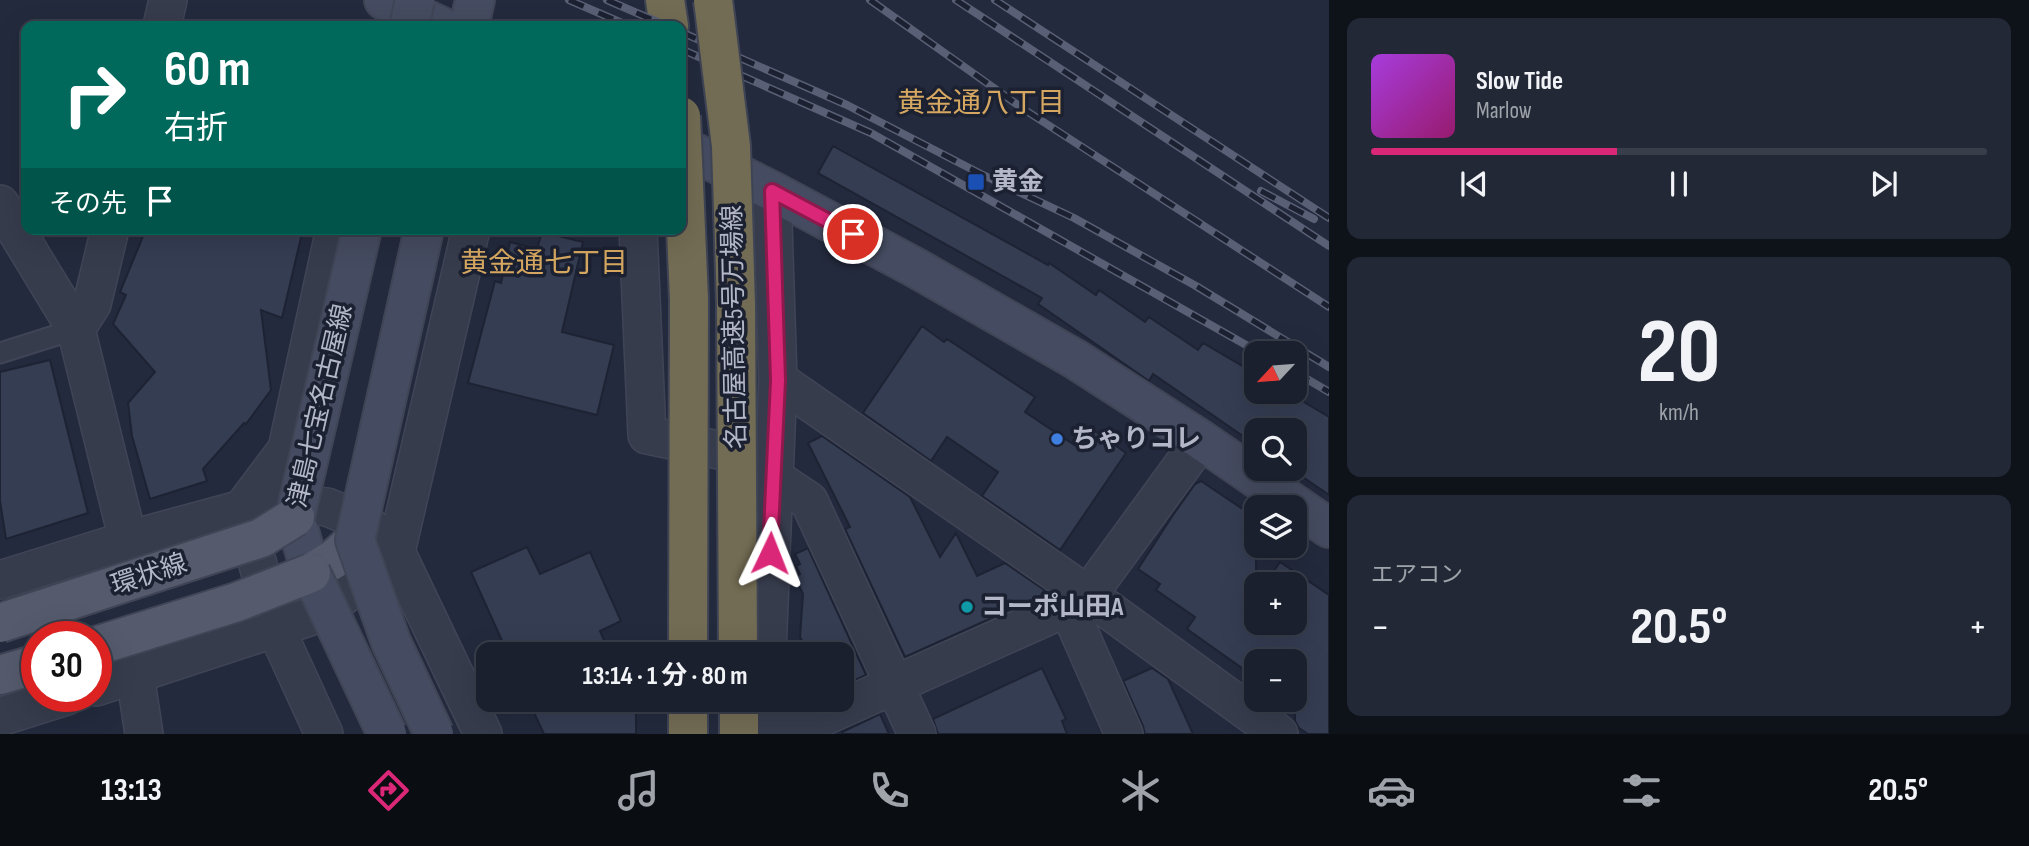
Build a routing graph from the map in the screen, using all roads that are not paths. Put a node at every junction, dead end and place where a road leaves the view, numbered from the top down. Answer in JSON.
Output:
{"nodes":[{"id":1,"x":168,"y":0,"type":"edge"},
{"id":2,"x":475,"y":0,"type":"edge"},
{"id":3,"x":665,"y":0,"type":"edge"},
{"id":4,"x":713,"y":0,"type":"edge"},
{"id":5,"x":395,"y":11,"type":"edge"},
{"id":6,"x":163,"y":21,"type":"edge"},
{"id":7,"x":425,"y":21,"type":"edge"},
{"id":8,"x":470,"y":21,"type":"edge"},
{"id":9,"x":668,"y":21,"type":"edge"},
{"id":10,"x":686,"y":148,"type":"edge"},
{"id":11,"x":772,"y":191,"type":"junction"},
{"id":12,"x":0,"y":204,"type":"edge"},
{"id":13,"x":686,"y":230,"type":"edge"},
{"id":14,"x":109,"y":235,"type":"edge"},
{"id":15,"x":334,"y":235,"type":"edge"},
{"id":16,"x":361,"y":235,"type":"edge"},
{"id":17,"x":423,"y":235,"type":"edge"},
{"id":18,"x":470,"y":235,"type":"edge"},
{"id":19,"x":638,"y":235,"type":"edge"},
{"id":20,"x":76,"y":329,"type":"junction"},
{"id":21,"x":0,"y":354,"type":"edge"},
{"id":22,"x":778,"y":380,"type":"junction"},
{"id":23,"x":1201,"y":440,"type":"junction"},
{"id":24,"x":773,"y":469,"type":"junction"},
{"id":25,"x":243,"y":509,"type":"junction"},
{"id":26,"x":295,"y":517,"type":"junction"},
{"id":27,"x":1329,"y":528,"type":"edge"},
{"id":28,"x":128,"y":540,"type":"junction"},
{"id":29,"x":355,"y":540,"type":"junction"},
{"id":30,"x":396,"y":552,"type":"junction"},
{"id":31,"x":311,"y":573,"type":"junction"},
{"id":32,"x":0,"y":580,"type":"edge"},
{"id":33,"x":1078,"y":601,"type":"junction"},
{"id":34,"x":0,"y":623,"type":"edge"},
{"id":35,"x":275,"y":627,"type":"junction"},
{"id":36,"x":112,"y":641,"type":"edge"},
{"id":37,"x":688,"y":642,"type":"edge"},
{"id":38,"x":738,"y":642,"type":"edge"},
{"id":39,"x":767,"y":642,"type":"edge"},
{"id":40,"x":21,"y":669,"type":"edge"},
{"id":41,"x":0,"y":676,"type":"edge"},
{"id":42,"x":135,"y":676,"type":"junction"},
{"id":43,"x":112,"y":682,"type":"edge"},
{"id":44,"x":894,"y":684,"type":"junction"},
{"id":45,"x":21,"y":710,"type":"edge"},
{"id":46,"x":688,"y":712,"type":"edge"},
{"id":47,"x":739,"y":712,"type":"edge"},
{"id":48,"x":765,"y":712,"type":"edge"},
{"id":49,"x":0,"y":717,"type":"edge"},
{"id":50,"x":144,"y":734,"type":"edge"},
{"id":51,"x":324,"y":734,"type":"edge"},
{"id":52,"x":387,"y":734,"type":"edge"},
{"id":53,"x":433,"y":734,"type":"edge"},
{"id":54,"x":483,"y":734,"type":"edge"},
{"id":55,"x":688,"y":734,"type":"edge"},
{"id":56,"x":739,"y":734,"type":"edge"},
{"id":57,"x":764,"y":734,"type":"edge"},
{"id":58,"x":785,"y":734,"type":"edge"},
{"id":59,"x":917,"y":734,"type":"edge"},
{"id":60,"x":1124,"y":734,"type":"edge"},
{"id":61,"x":1279,"y":734,"type":"edge"}],
"edges":[{"from":1,"to":6,"type":"street"},
{"from":2,"to":8,"type":"main road"},
{"from":3,"to":9,"type":"highway"},
{"from":4,"to":38,"type":"highway","name":"名古屋高速5号万場線","bridge":true},
{"from":5,"to":7,"type":"main road"},
{"from":10,"to":11,"type":"main road"},
{"from":11,"to":22,"type":"street"},
{"from":11,"to":23,"type":"main road"},
{"from":12,"to":20,"type":"street"},
{"from":13,"to":37,"type":"highway","name":"名古屋高速5号万場線","bridge":true},
{"from":14,"to":20,"type":"street"},
{"from":15,"to":25,"type":"street"},
{"from":16,"to":26,"type":"main road","name":"津島七宝名古屋線","bridge":true},
{"from":17,"to":29,"type":"main road","bridge":true},
{"from":18,"to":30,"type":"street"},
{"from":19,"to":24,"type":"street"},
{"from":20,"to":21,"type":"lane"},
{"from":20,"to":28,"type":"street"},
{"from":22,"to":24,"type":"street"},
{"from":22,"to":33,"type":"street"},
{"from":23,"to":27,"type":"main road"},
{"from":23,"to":33,"type":"street"},
{"from":24,"to":39,"type":"street"},
{"from":24,"to":44,"type":"street"},
{"from":25,"to":28,"type":"street"},
{"from":25,"to":30,"type":"street"},
{"from":25,"to":35,"type":"street"},
{"from":26,"to":31,"type":"main road","name":"津島七宝名古屋線"},
{"from":26,"to":34,"type":"main road","name":"環状線","bridge":true},
{"from":28,"to":32,"type":"street"},
{"from":29,"to":31,"type":"main road","name":"環状線"},
{"from":29,"to":53,"type":"main road","bridge":true},
{"from":30,"to":35,"type":"street"},
{"from":30,"to":54,"type":"street"},
{"from":31,"to":36,"type":"main road","name":"環状線","bridge":true},
{"from":31,"to":52,"type":"main road","name":"津島七宝名古屋線","bridge":true},
{"from":33,"to":44,"type":"street"},
{"from":33,"to":60,"type":"street"},
{"from":33,"to":61,"type":"street"},
{"from":35,"to":42,"type":"street"},
{"from":35,"to":51,"type":"street"},
{"from":40,"to":41,"type":"main road"},
{"from":42,"to":43,"type":"street"},
{"from":42,"to":50,"type":"street"},
{"from":44,"to":58,"type":"street"},
{"from":44,"to":59,"type":"street"},
{"from":45,"to":49,"type":"street"},
{"from":46,"to":55,"type":"highway"},
{"from":47,"to":56,"type":"highway"},
{"from":48,"to":57,"type":"street"}]}
